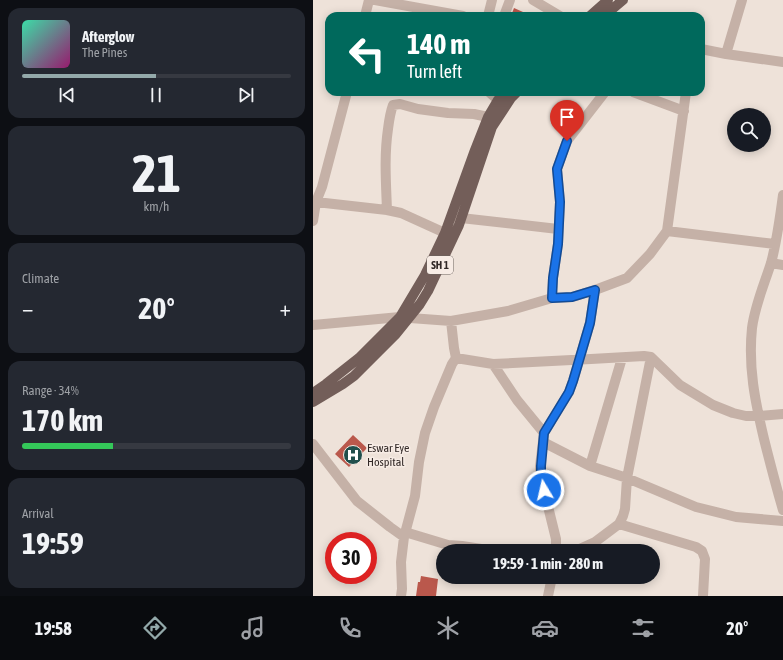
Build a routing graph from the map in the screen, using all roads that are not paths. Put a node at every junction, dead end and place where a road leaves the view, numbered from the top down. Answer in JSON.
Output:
{"nodes":[{"id":1,"x":369,"y":0,"type":"edge"},
{"id":2,"x":375,"y":0,"type":"edge"},
{"id":3,"x":492,"y":0,"type":"edge"},
{"id":4,"x":510,"y":0,"type":"edge"},
{"id":5,"x":533,"y":0,"type":"edge"},
{"id":6,"x":608,"y":0,"type":"edge"},
{"id":7,"x":623,"y":0,"type":"edge"},
{"id":8,"x":743,"y":0,"type":"edge"},
{"id":9,"x":366,"y":12,"type":"edge"},
{"id":10,"x":441,"y":12,"type":"edge"},
{"id":11,"x":489,"y":12,"type":"edge"},
{"id":12,"x":506,"y":12,"type":"edge"},
{"id":13,"x":553,"y":12,"type":"edge"},
{"id":14,"x":594,"y":12,"type":"edge"},
{"id":15,"x":609,"y":12,"type":"edge"},
{"id":16,"x":705,"y":50,"type":"edge"},
{"id":17,"x":726,"y":54,"type":"junction"},
{"id":18,"x":783,"y":62,"type":"edge"},
{"id":19,"x":346,"y":96,"type":"edge"},
{"id":20,"x":494,"y":96,"type":"edge"},
{"id":21,"x":502,"y":96,"type":"edge"},
{"id":22,"x":513,"y":96,"type":"edge"},
{"id":23,"x":602,"y":96,"type":"edge"},
{"id":24,"x":644,"y":96,"type":"edge"},
{"id":25,"x":686,"y":96,"type":"edge"},
{"id":26,"x":498,"y":100,"type":"junction"},
{"id":27,"x":684,"y":111,"type":"junction"},
{"id":28,"x":488,"y":117,"type":"junction"},
{"id":29,"x":783,"y":194,"type":"edge"},
{"id":30,"x":316,"y":202,"type":"junction"},
{"id":31,"x":387,"y":210,"type":"junction"},
{"id":32,"x":456,"y":217,"type":"junction"},
{"id":33,"x":313,"y":221,"type":"edge"},
{"id":34,"x":558,"y":229,"type":"junction"},
{"id":35,"x":667,"y":231,"type":"junction"},
{"id":36,"x":445,"y":233,"type":"junction"},
{"id":37,"x":775,"y":244,"type":"junction"},
{"id":38,"x":771,"y":263,"type":"junction"},
{"id":39,"x":783,"y":265,"type":"edge"},
{"id":40,"x":595,"y":290,"type":"junction"},
{"id":41,"x":552,"y":298,"type":"junction"},
{"id":42,"x":405,"y":317,"type":"junction"},
{"id":43,"x":451,"y":321,"type":"junction"},
{"id":44,"x":313,"y":325,"type":"edge"},
{"id":45,"x":651,"y":357,"type":"junction"},
{"id":46,"x":456,"y":358,"type":"junction"},
{"id":47,"x":621,"y":358,"type":"junction"},
{"id":48,"x":579,"y":360,"type":"junction"},
{"id":49,"x":493,"y":364,"type":"junction"},
{"id":50,"x":313,"y":393,"type":"edge"},
{"id":51,"x":313,"y":402,"type":"edge"},
{"id":52,"x":783,"y":414,"type":"edge"},
{"id":53,"x":758,"y":416,"type":"junction"},
{"id":54,"x":543,"y":437,"type":"junction"},
{"id":55,"x":313,"y":444,"type":"edge"},
{"id":56,"x":590,"y":466,"type":"junction"},
{"id":57,"x":772,"y":472,"type":"junction"},
{"id":58,"x":783,"y":472,"type":"edge"},
{"id":59,"x":627,"y":478,"type":"junction"},
{"id":60,"x":783,"y":510,"type":"edge"},
{"id":61,"x":783,"y":521,"type":"edge"},
{"id":62,"x":619,"y":524,"type":"junction"},
{"id":63,"x":404,"y":534,"type":"junction"},
{"id":64,"x":441,"y":544,"type":"edge"},
{"id":65,"x":556,"y":544,"type":"edge"},
{"id":66,"x":591,"y":544,"type":"edge"},
{"id":67,"x":551,"y":584,"type":"edge"},
{"id":68,"x":401,"y":596,"type":"edge"},
{"id":69,"x":548,"y":596,"type":"edge"},
{"id":70,"x":703,"y":596,"type":"edge"}],
"edges":[{"from":1,"to":9,"type":"street"},
{"from":2,"to":10,"type":"street"},
{"from":3,"to":11,"type":"street"},
{"from":4,"to":12,"type":"street"},
{"from":5,"to":13,"type":"street"},
{"from":6,"to":14,"type":"main road"},
{"from":7,"to":15,"type":"main road"},
{"from":8,"to":17,"type":"street"},
{"from":16,"to":17,"type":"street"},
{"from":17,"to":18,"type":"street"},
{"from":19,"to":30,"type":"street"},
{"from":20,"to":26,"type":"street"},
{"from":21,"to":26,"type":"main road","number":"SH 1"},
{"from":22,"to":32,"type":"main road","number":"SH 1"},
{"from":23,"to":34,"type":"street"},
{"from":24,"to":27,"type":"street"},
{"from":25,"to":27,"type":"street"},
{"from":26,"to":28,"type":"main road","number":"SH 1"},
{"from":27,"to":35,"type":"street"},
{"from":28,"to":31,"type":"street"},
{"from":28,"to":32,"type":"main road","number":"SH 1"},
{"from":29,"to":37,"type":"street"},
{"from":30,"to":31,"type":"street"},
{"from":30,"to":33,"type":"street"},
{"from":31,"to":36,"type":"street"},
{"from":32,"to":34,"type":"street"},
{"from":32,"to":36,"type":"main road","number":"SH 1"},
{"from":32,"to":42,"type":"main road","number":"SH 1"},
{"from":34,"to":41,"type":"street"},
{"from":35,"to":37,"type":"street"},
{"from":35,"to":40,"type":"street"},
{"from":36,"to":42,"type":"main road","number":"SH 1"},
{"from":37,"to":38,"type":"street"},
{"from":38,"to":39,"type":"street"},
{"from":38,"to":53,"type":"street"},
{"from":40,"to":41,"type":"street"},
{"from":40,"to":48,"type":"street"},
{"from":41,"to":43,"type":"street"},
{"from":42,"to":43,"type":"street"},
{"from":42,"to":44,"type":"street"},
{"from":42,"to":50,"type":"main road","number":"SH 1"},
{"from":42,"to":51,"type":"main road","number":"SH 1"},
{"from":43,"to":46,"type":"street"},
{"from":45,"to":47,"type":"street"},
{"from":45,"to":53,"type":"street"},
{"from":45,"to":59,"type":"street"},
{"from":46,"to":49,"type":"street"},
{"from":46,"to":63,"type":"street"},
{"from":47,"to":48,"type":"street"},
{"from":47,"to":56,"type":"street"},
{"from":48,"to":49,"type":"street"},
{"from":48,"to":54,"type":"street"},
{"from":49,"to":54,"type":"street"},
{"from":52,"to":53,"type":"street"},
{"from":53,"to":57,"type":"street"},
{"from":54,"to":56,"type":"street"},
{"from":54,"to":65,"type":"street"},
{"from":55,"to":63,"type":"street"},
{"from":56,"to":59,"type":"street"},
{"from":57,"to":58,"type":"street"},
{"from":57,"to":60,"type":"street"},
{"from":59,"to":61,"type":"street"},
{"from":59,"to":62,"type":"street"},
{"from":62,"to":66,"type":"street"},
{"from":62,"to":70,"type":"street"},
{"from":63,"to":64,"type":"street"},
{"from":63,"to":68,"type":"street"},
{"from":67,"to":69,"type":"street"}]}
